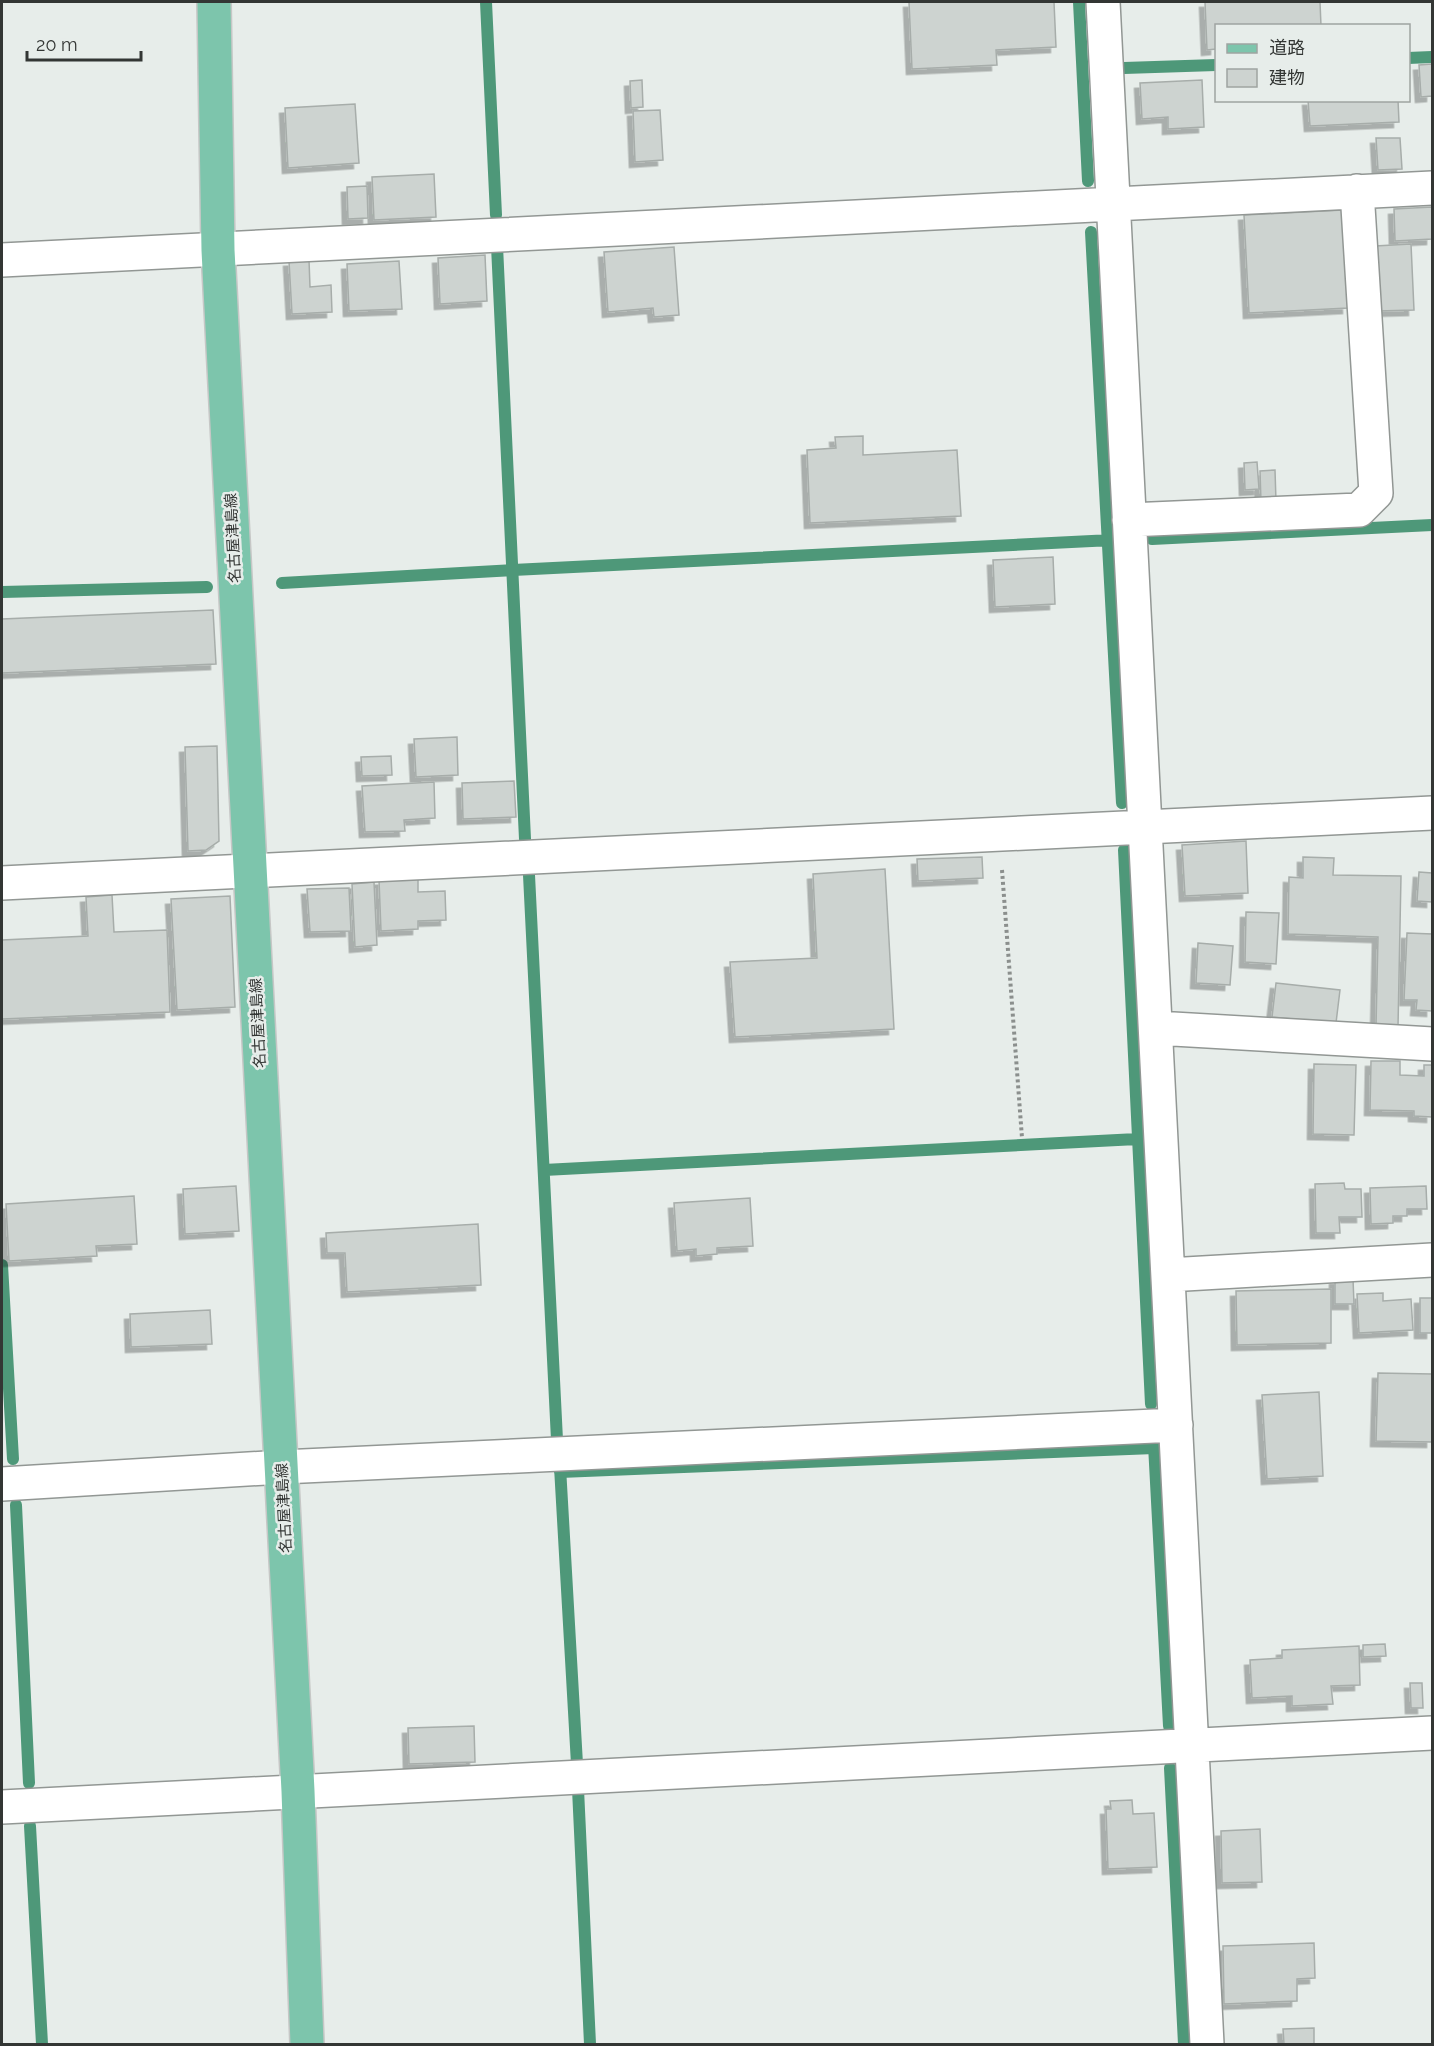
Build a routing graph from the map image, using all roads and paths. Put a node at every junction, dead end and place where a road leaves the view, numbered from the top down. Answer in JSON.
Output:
{"nodes":[{"id":1,"x":214,"y":2,"type":"edge"},
{"id":2,"x":1103,"y":2,"type":"edge"},
{"id":3,"x":1432,"y":188,"type":"edge"},
{"id":4,"x":1357,"y":191,"type":"junction"},
{"id":5,"x":1112,"y":204,"type":"junction"},
{"id":6,"x":218,"y":249,"type":"junction"},
{"id":7,"x":2,"y":260,"type":"edge"},
{"id":8,"x":1129,"y":520,"type":"junction"},
{"id":9,"x":1432,"y":813,"type":"edge"},
{"id":10,"x":1146,"y":826,"type":"junction"},
{"id":11,"x":1000,"y":833,"type":"junction"},
{"id":12,"x":250,"y":870,"type":"junction"},
{"id":13,"x":2,"y":883,"type":"edge"},
{"id":14,"x":1156,"y":1028,"type":"junction"},
{"id":15,"x":1432,"y":1044,"type":"edge"},
{"id":16,"x":1022,"y":1138,"type":"dead end"},
{"id":17,"x":1432,"y":1260,"type":"edge"},
{"id":18,"x":1168,"y":1275,"type":"junction"},
{"id":19,"x":1176,"y":1425,"type":"junction"},
{"id":20,"x":282,"y":1467,"type":"junction"},
{"id":21,"x":2,"y":1484,"type":"edge"},
{"id":22,"x":1432,"y":1733,"type":"edge"},
{"id":23,"x":1192,"y":1745,"type":"junction"},
{"id":24,"x":298,"y":1791,"type":"junction"},
{"id":25,"x":2,"y":1807,"type":"edge"},
{"id":26,"x":308,"y":2044,"type":"edge"},
{"id":27,"x":1207,"y":2044,"type":"edge"}],
"edges":[{"from":1,"to":6,"type":"main road","name":"名古屋津島線"},
{"from":2,"to":5,"type":"street"},
{"from":3,"to":4,"type":"street"},
{"from":4,"to":5,"type":"street"},
{"from":4,"to":8,"type":"street"},
{"from":5,"to":6,"type":"street"},
{"from":5,"to":8,"type":"street"},
{"from":6,"to":7,"type":"street"},
{"from":6,"to":12,"type":"main road","name":"名古屋津島線"},
{"from":8,"to":10,"type":"street"},
{"from":9,"to":10,"type":"street"},
{"from":10,"to":11,"type":"street"},
{"from":10,"to":14,"type":"street"},
{"from":11,"to":12,"type":"street"},
{"from":11,"to":16,"type":"path"},
{"from":12,"to":13,"type":"street"},
{"from":12,"to":20,"type":"main road","name":"名古屋津島線"},
{"from":14,"to":15,"type":"street"},
{"from":14,"to":18,"type":"street"},
{"from":17,"to":18,"type":"street"},
{"from":18,"to":19,"type":"street"},
{"from":19,"to":20,"type":"street"},
{"from":19,"to":23,"type":"street"},
{"from":20,"to":21,"type":"street"},
{"from":20,"to":24,"type":"main road","name":"名古屋津島線"},
{"from":22,"to":23,"type":"street"},
{"from":23,"to":24,"type":"street"},
{"from":23,"to":27,"type":"street"},
{"from":24,"to":25,"type":"street"},
{"from":24,"to":26,"type":"main road","name":"名古屋津島線"}]}
